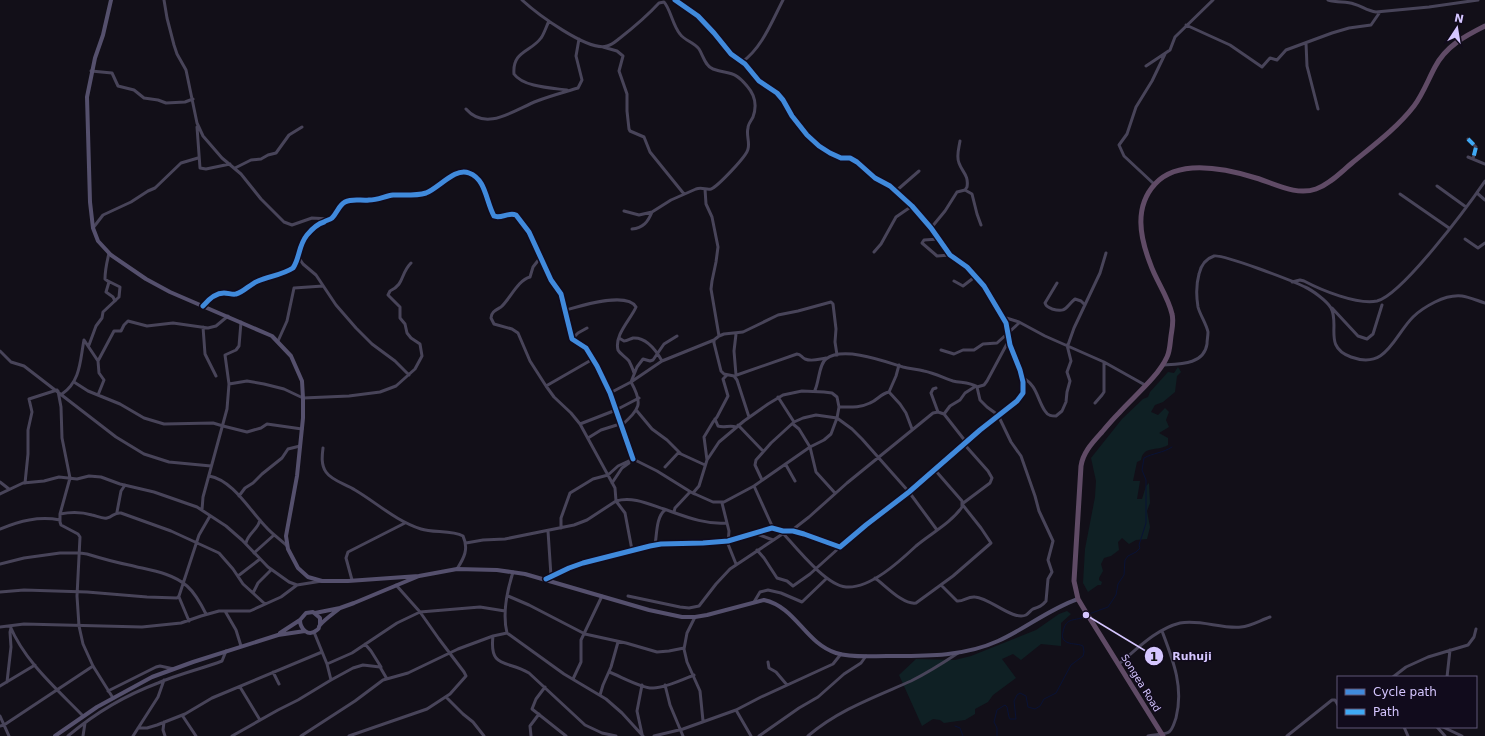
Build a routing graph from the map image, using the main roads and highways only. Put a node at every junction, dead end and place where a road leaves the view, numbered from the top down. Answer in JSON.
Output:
{"nodes":[{"id":1,"x":111,"y":0,"type":"edge"},
{"id":2,"x":1485,"y":26,"type":"edge"},
{"id":3,"x":419,"y":576,"type":"junction"},
{"id":4,"x":1078,"y":599,"type":"junction"},
{"id":5,"x":340,"y":608,"type":"junction"},
{"id":6,"x":315,"y":613,"type":"junction"},
{"id":7,"x":300,"y":620,"type":"junction"},
{"id":8,"x":320,"y":625,"type":"junction"},
{"id":9,"x":305,"y":631,"type":"junction"},
{"id":10,"x":278,"y":635,"type":"junction"},
{"id":11,"x":1163,"y":735,"type":"edge"},
{"id":12,"x":55,"y":736,"type":"edge"}],
"edges":[{"from":1,"to":3,"type":"main road"},
{"from":2,"to":4,"type":"highway","name":"Songea Road"},
{"from":3,"to":4,"type":"main road"},
{"from":3,"to":5,"type":"main road"},
{"from":4,"to":11,"type":"highway","name":"Songea Road"},
{"from":5,"to":6,"type":"main road"},
{"from":5,"to":8,"type":"main road"},
{"from":6,"to":7,"type":"main road"},
{"from":6,"to":8,"type":"main road"},
{"from":7,"to":9,"type":"main road"},
{"from":7,"to":10,"type":"main road"},
{"from":8,"to":9,"type":"main road"},
{"from":9,"to":10,"type":"main road"},
{"from":10,"to":12,"type":"main road"}]}
